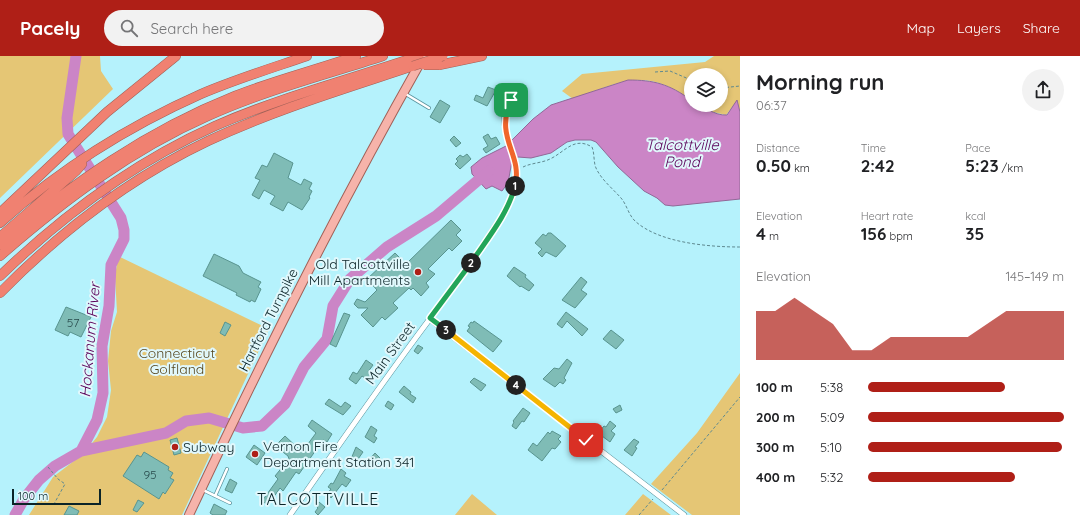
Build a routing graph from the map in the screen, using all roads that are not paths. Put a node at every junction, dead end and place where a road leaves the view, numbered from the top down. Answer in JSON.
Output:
{"nodes":[{"id":1,"x":176,"y":56,"type":"edge"},
{"id":2,"x":307,"y":56,"type":"edge"},
{"id":3,"x":356,"y":56,"type":"edge"},
{"id":4,"x":383,"y":56,"type":"edge"},
{"id":5,"x":419,"y":56,"type":"edge"},
{"id":6,"x":424,"y":56,"type":"edge"},
{"id":7,"x":482,"y":56,"type":"edge"},
{"id":8,"x":441,"y":60,"type":"edge"},
{"id":9,"x":409,"y":63,"type":"junction"},
{"id":10,"x":404,"y":92,"type":"junction"},
{"id":11,"x":521,"y":94,"type":"dead end"},
{"id":12,"x":429,"y":108,"type":"dead end"},
{"id":13,"x":108,"y":166,"type":"junction"},
{"id":14,"x":72,"y":171,"type":"junction"},
{"id":15,"x":81,"y":185,"type":"junction"},
{"id":16,"x":0,"y":213,"type":"edge"},
{"id":17,"x":0,"y":223,"type":"edge"},
{"id":18,"x":0,"y":237,"type":"edge"},
{"id":19,"x":0,"y":245,"type":"edge"},
{"id":20,"x":0,"y":256,"type":"edge"},
{"id":21,"x":0,"y":276,"type":"edge"},
{"id":22,"x":0,"y":293,"type":"edge"},
{"id":23,"x":430,"y":318,"type":"junction"},
{"id":24,"x":227,"y":469,"type":"dead end"},
{"id":25,"x":201,"y":489,"type":"junction"},
{"id":26,"x":215,"y":496,"type":"junction"},
{"id":27,"x":230,"y":503,"type":"dead end"},
{"id":28,"x":189,"y":515,"type":"edge"},
{"id":29,"x":290,"y":515,"type":"edge"},
{"id":30,"x":684,"y":515,"type":"edge"}],
"edges":[{"from":1,"to":16,"type":"highway"},
{"from":2,"to":14,"type":"highway"},
{"from":3,"to":13,"type":"highway"},
{"from":4,"to":13,"type":"highway"},
{"from":5,"to":9,"type":"highway"},
{"from":6,"to":10,"type":"main road","name":"Hartford Turnpike"},
{"from":7,"to":8,"type":"highway"},
{"from":8,"to":9,"type":"highway","bridge":true},
{"from":9,"to":21,"type":"highway"},
{"from":9,"to":22,"type":"highway"},
{"from":10,"to":12,"type":"lane"},
{"from":10,"to":25,"type":"main road","name":"Hartford Turnpike"},
{"from":11,"to":23,"type":"street","name":"Main Street"},
{"from":13,"to":15,"type":"highway"},
{"from":14,"to":17,"type":"highway"},
{"from":14,"to":18,"type":"highway"},
{"from":15,"to":19,"type":"highway"},
{"from":15,"to":20,"type":"highway"},
{"from":23,"to":29,"type":"street","name":"Main Street"},
{"from":23,"to":30,"type":"street"},
{"from":24,"to":26,"type":"lane"},
{"from":25,"to":26,"type":"lane"},
{"from":25,"to":28,"type":"main road","name":"Hartford Turnpike"},
{"from":26,"to":27,"type":"lane"}]}
